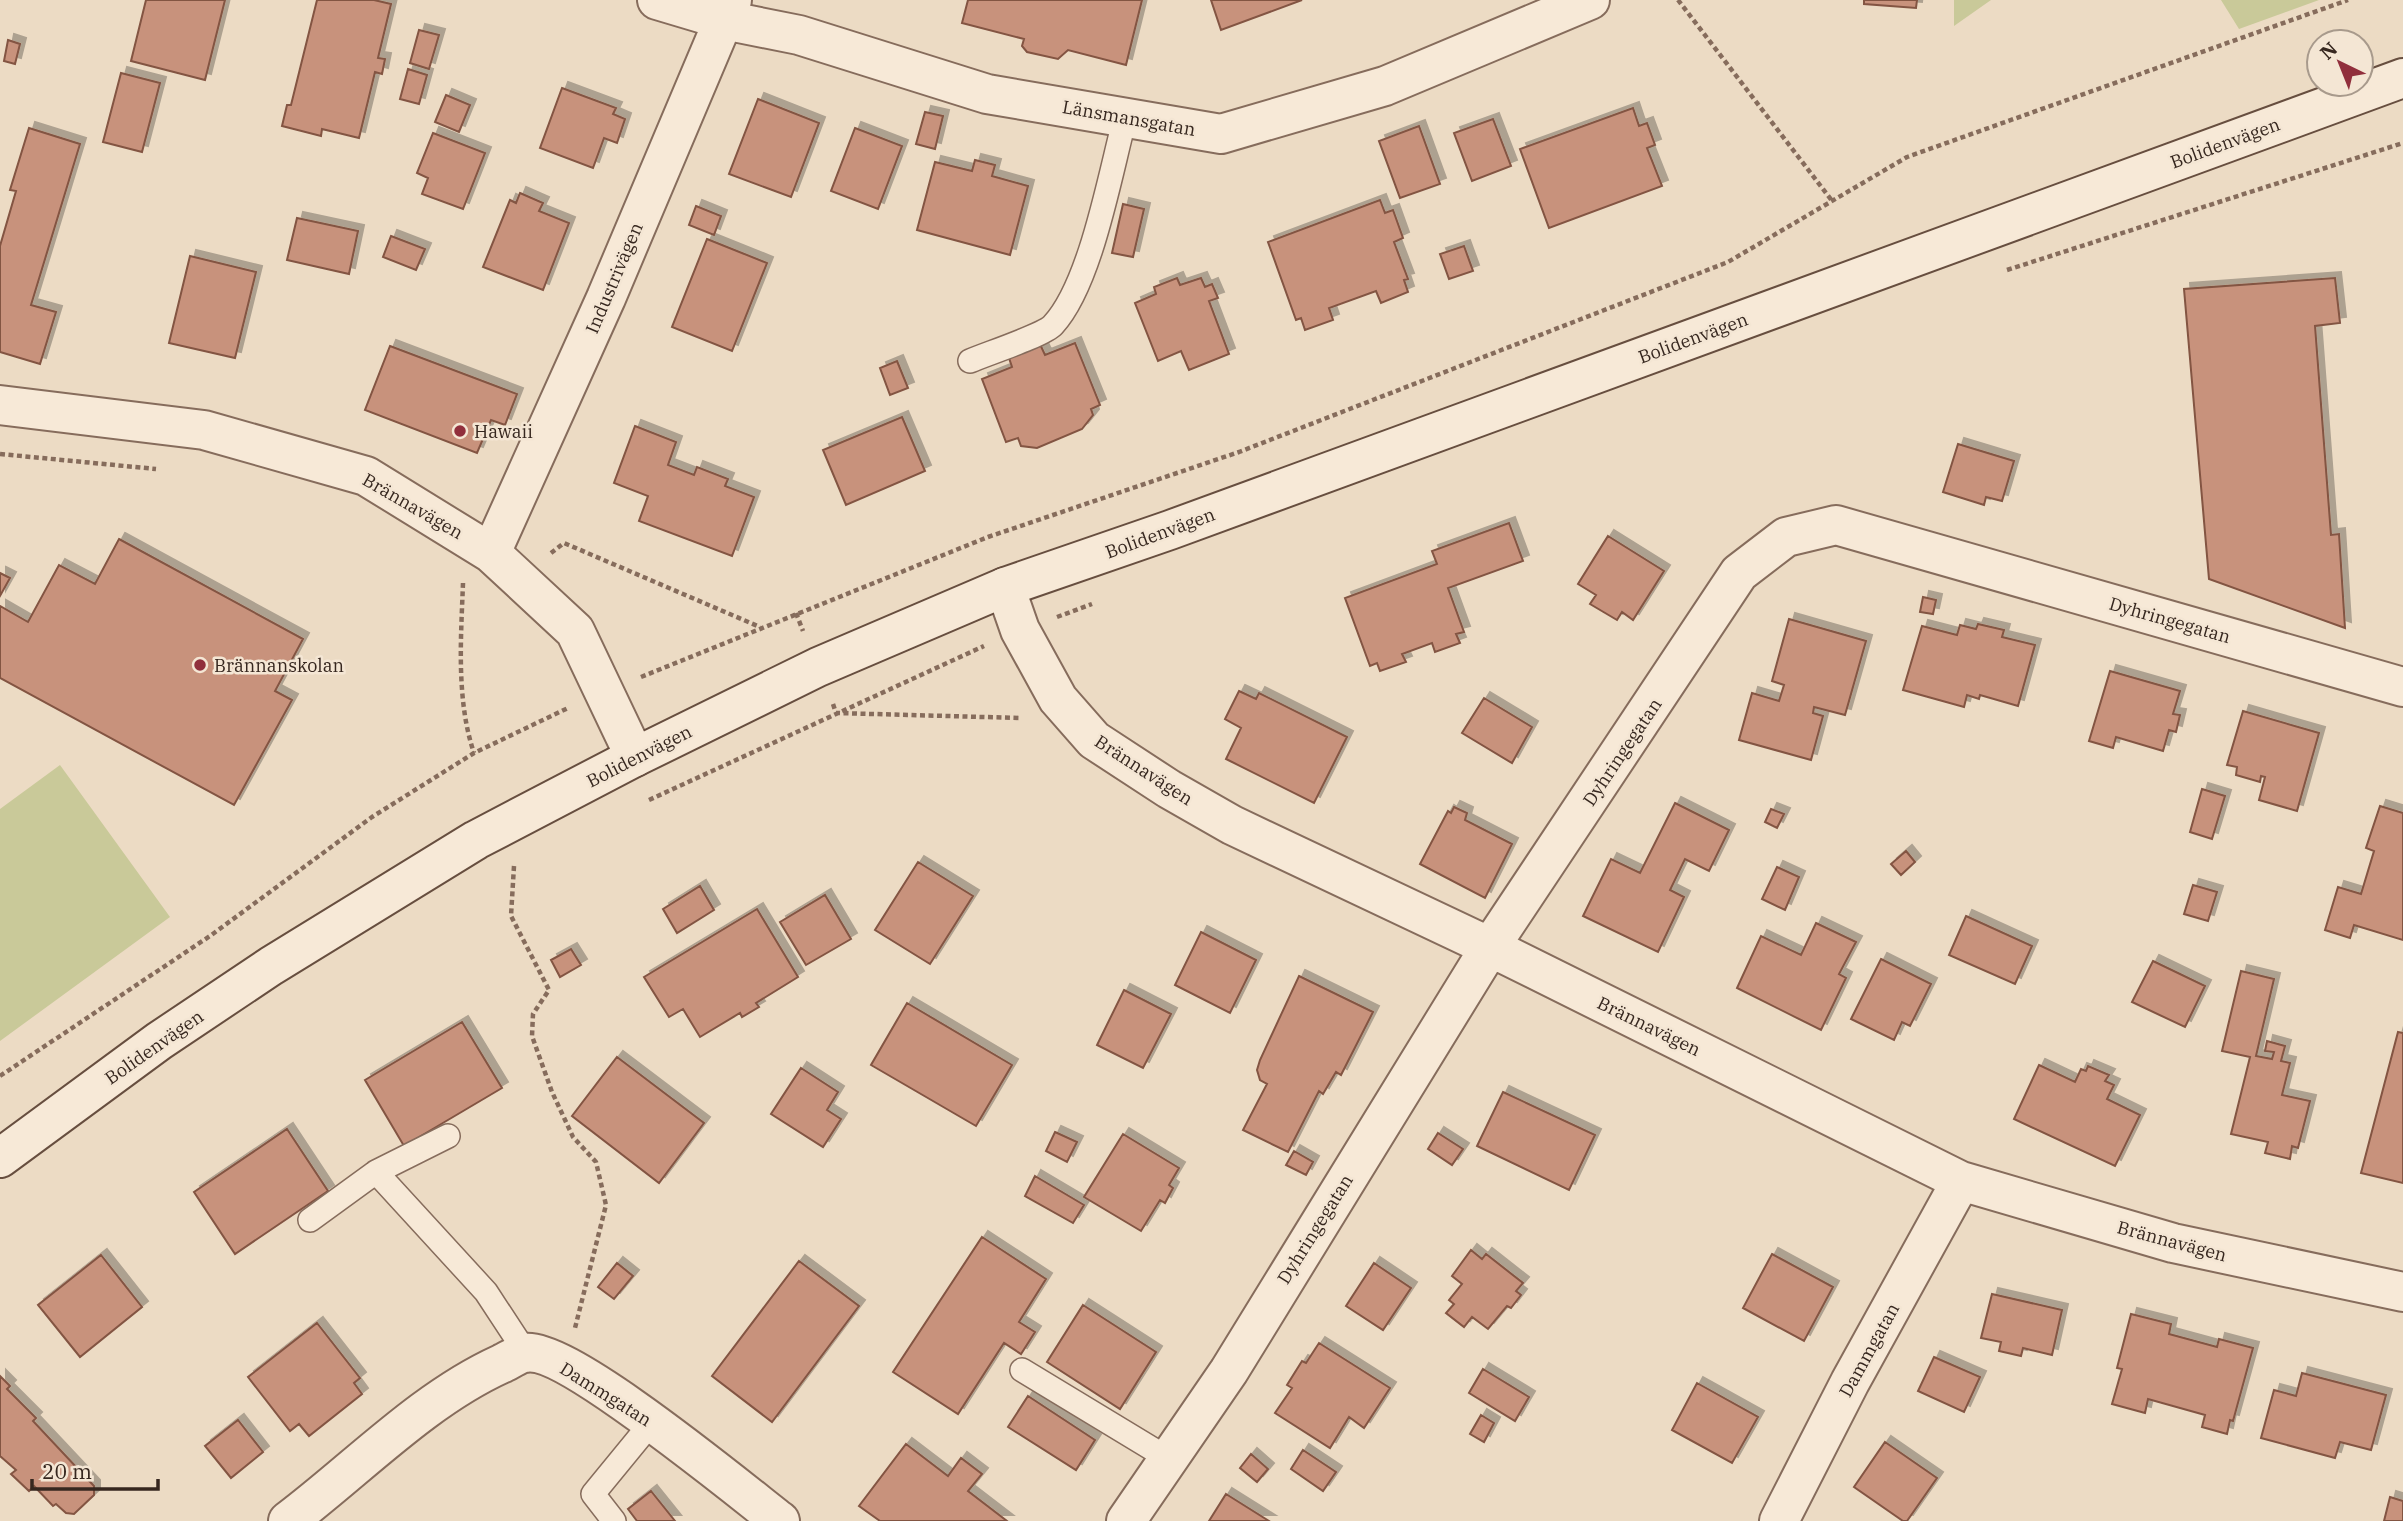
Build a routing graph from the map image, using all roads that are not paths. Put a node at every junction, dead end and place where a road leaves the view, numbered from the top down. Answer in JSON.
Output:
{"nodes":[{"id":1,"x":657,"y":0,"type":"edge"},
{"id":2,"x":1590,"y":0,"type":"edge"},
{"id":3,"x":728,"y":10,"type":"edge"},
{"id":4,"x":2403,"y":78,"type":"edge"},
{"id":5,"x":1125,"y":118,"type":"junction"},
{"id":6,"x":970,"y":361,"type":"dead end"},
{"id":7,"x":0,"y":405,"type":"edge"},
{"id":8,"x":477,"y":563,"type":"junction"},
{"id":9,"x":1005,"y":587,"type":"junction"},
{"id":10,"x":2403,"y":687,"type":"edge"},
{"id":11,"x":635,"y":757,"type":"junction"},
{"id":12,"x":1490,"y":947,"type":"junction"},
{"id":13,"x":448,"y":1136,"type":"dead end"},
{"id":14,"x":0,"y":1158,"type":"edge"},
{"id":15,"x":376,"y":1172,"type":"junction"},
{"id":16,"x":1961,"y":1181,"type":"junction"},
{"id":17,"x":310,"y":1220,"type":"dead end"},
{"id":18,"x":2403,"y":1292,"type":"edge"},
{"id":19,"x":526,"y":1353,"type":"junction"},
{"id":20,"x":1022,"y":1370,"type":"dead end"},
{"id":21,"x":652,"y":1422,"type":"junction"},
{"id":22,"x":1169,"y":1460,"type":"junction"},
{"id":23,"x":288,"y":1521,"type":"edge"},
{"id":24,"x":614,"y":1521,"type":"edge"},
{"id":25,"x":780,"y":1521,"type":"edge"},
{"id":26,"x":1126,"y":1521,"type":"edge"},
{"id":27,"x":1779,"y":1521,"type":"edge"}],
"edges":[{"from":1,"to":3,"type":"street","name":"Länsmansgatan"},
{"from":2,"to":5,"type":"street","name":"Länsmansgatan"},
{"from":3,"to":5,"type":"street","name":"Länsmansgatan"},
{"from":3,"to":8,"type":"street","name":"Industrivägen"},
{"from":4,"to":9,"type":"street","name":"Bolidenvägen"},
{"from":5,"to":6,"type":"lane"},
{"from":7,"to":8,"type":"street","name":"Brännavägen"},
{"from":8,"to":11,"type":"street","name":"Brännavägen"},
{"from":9,"to":11,"type":"street","name":"Bolidenvägen"},
{"from":9,"to":12,"type":"street","name":"Brännavägen"},
{"from":10,"to":12,"type":"street","name":"Dyhringegatan"},
{"from":11,"to":14,"type":"street","name":"Bolidenvägen"},
{"from":12,"to":16,"type":"street","name":"Brännavägen"},
{"from":12,"to":22,"type":"street","name":"Dyhringegatan"},
{"from":13,"to":15,"type":"lane"},
{"from":15,"to":17,"type":"lane"},
{"from":15,"to":19,"type":"lane"},
{"from":16,"to":18,"type":"street","name":"Brännavägen"},
{"from":16,"to":27,"type":"street","name":"Dammgatan"},
{"from":19,"to":21,"type":"street","name":"Dammgatan"},
{"from":19,"to":23,"type":"street"},
{"from":20,"to":22,"type":"lane"},
{"from":21,"to":24,"type":"lane"},
{"from":21,"to":25,"type":"street","name":"Dammgatan"},
{"from":22,"to":26,"type":"street","name":"Dyhringegatan"}]}
